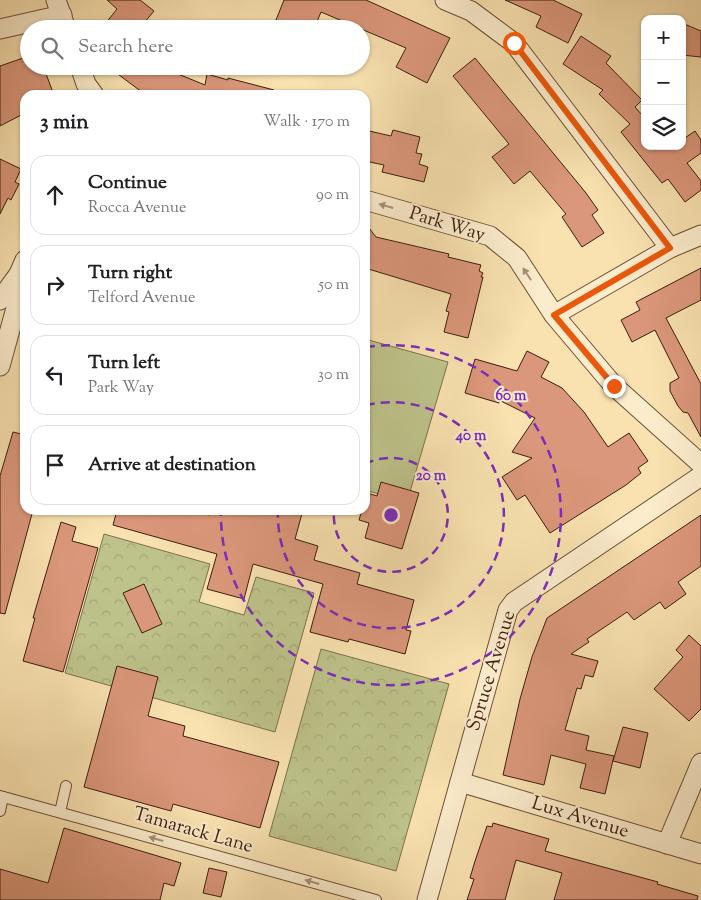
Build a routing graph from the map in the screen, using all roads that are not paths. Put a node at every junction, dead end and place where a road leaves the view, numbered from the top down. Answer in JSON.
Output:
{"nodes":[{"id":1,"x":445,"y":0,"type":"edge"},
{"id":2,"x":62,"y":15,"type":"edge"},
{"id":3,"x":40,"y":20,"type":"edge"},
{"id":4,"x":20,"y":24,"type":"edge"},
{"id":5,"x":0,"y":29,"type":"edge"},
{"id":6,"x":83,"y":75,"type":"edge"},
{"id":7,"x":90,"y":90,"type":"edge"},
{"id":8,"x":370,"y":201,"type":"edge"},
{"id":9,"x":701,"y":235,"type":"edge"},
{"id":10,"x":670,"y":248,"type":"junction"},
{"id":11,"x":20,"y":270,"type":"edge"},
{"id":12,"x":20,"y":281,"type":"edge"},
{"id":13,"x":0,"y":300,"type":"edge"},
{"id":14,"x":554,"y":315,"type":"junction"},
{"id":15,"x":0,"y":366,"type":"edge"},
{"id":16,"x":701,"y":464,"type":"edge"},
{"id":17,"x":701,"y":476,"type":"edge"},
{"id":18,"x":701,"y":763,"type":"edge"},
{"id":19,"x":460,"y":782,"type":"junction"},
{"id":20,"x":66,"y":786,"type":"dead end"},
{"id":21,"x":2,"y":796,"type":"edge"},
{"id":22,"x":0,"y":811,"type":"edge"},
{"id":23,"x":60,"y":812,"type":"junction"},
{"id":24,"x":667,"y":844,"type":"junction"},
{"id":25,"x":701,"y":854,"type":"edge"},
{"id":26,"x":376,"y":900,"type":"edge"},
{"id":27,"x":427,"y":900,"type":"edge"}],
"edges":[{"from":1,"to":10,"type":"street"},
{"from":2,"to":3,"type":"street"},
{"from":4,"to":5,"type":"street"},
{"from":6,"to":7,"type":"street"},
{"from":14,"to":8,"type":"street","name":"Park Way","one_way":true},
{"from":9,"to":10,"type":"street"},
{"from":10,"to":14,"type":"street"},
{"from":11,"to":13,"type":"street"},
{"from":12,"to":15,"type":"street"},
{"from":14,"to":16,"type":"street","name":"Park Way"},
{"from":17,"to":19,"type":"street","name":"Spruce Avenue"},
{"from":18,"to":24,"type":"street"},
{"from":19,"to":24,"type":"street","name":"Lux Avenue"},
{"from":19,"to":27,"type":"street","name":"Spruce Avenue"},
{"from":20,"to":23,"type":"lane"},
{"from":21,"to":22,"type":"lane"},
{"from":21,"to":23,"type":"lane","name":"Tamarack Lane"},
{"from":26,"to":23,"type":"lane","name":"Tamarack Lane","one_way":true},
{"from":24,"to":25,"type":"street","name":"Lux Avenue"}]}
